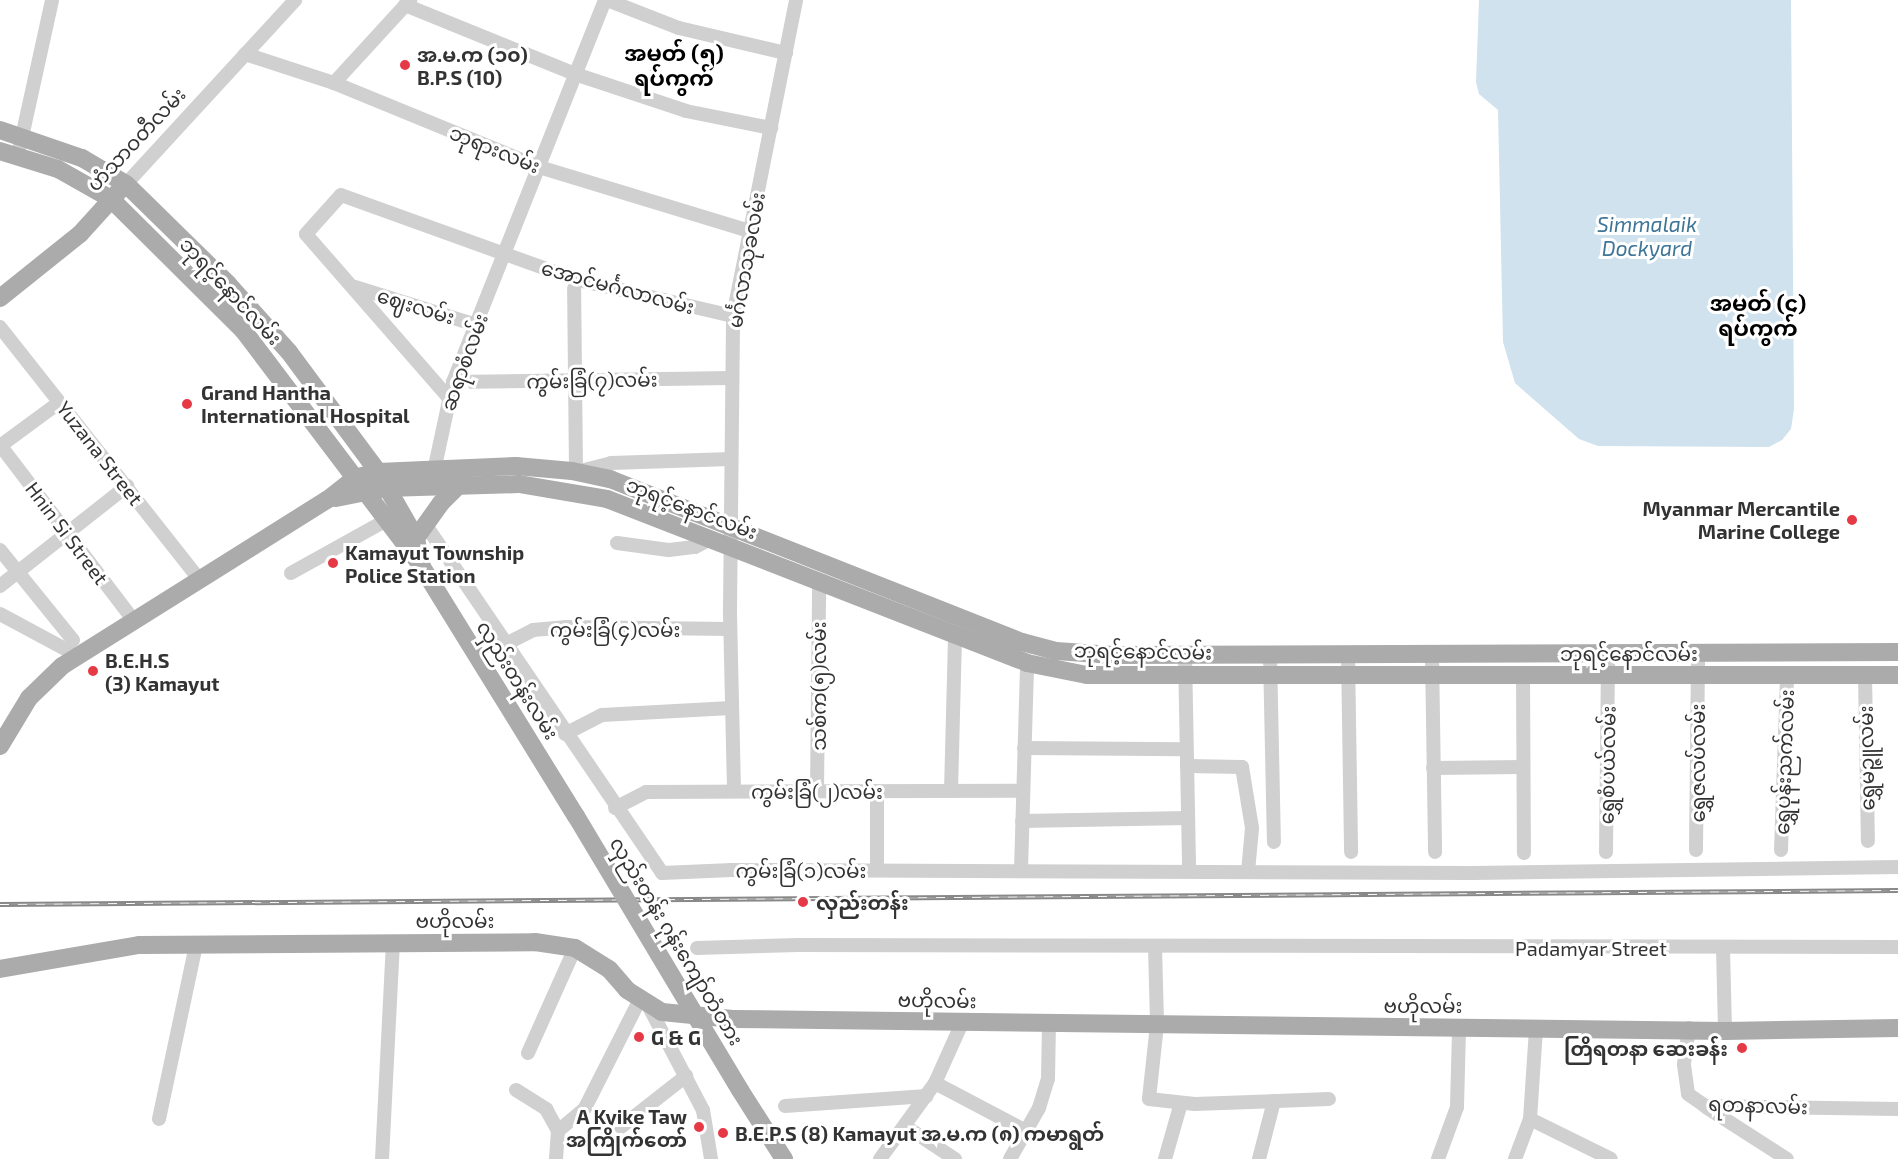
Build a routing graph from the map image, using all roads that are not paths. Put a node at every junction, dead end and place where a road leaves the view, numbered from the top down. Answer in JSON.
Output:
{"nodes":[{"id":1,"x":52,"y":0,"type":"edge"},
{"id":2,"x":296,"y":0,"type":"edge"},
{"id":3,"x":606,"y":0,"type":"edge"},
{"id":4,"x":796,"y":0,"type":"edge"},
{"id":5,"x":408,"y":2,"type":"edge"},
{"id":6,"x":786,"y":53,"type":"junction"},
{"id":7,"x":245,"y":54,"type":"junction"},
{"id":8,"x":575,"y":74,"type":"junction"},
{"id":9,"x":334,"y":83,"type":"junction"},
{"id":10,"x":771,"y":128,"type":"junction"},
{"id":11,"x":0,"y":130,"type":"edge"},
{"id":12,"x":22,"y":136,"type":"junction"},
{"id":13,"x":9,"y":154,"type":"edge"},
{"id":14,"x":539,"y":167,"type":"junction"},
{"id":15,"x":126,"y":184,"type":"junction"},
{"id":16,"x":111,"y":199,"type":"junction"},
{"id":17,"x":750,"y":231,"type":"junction"},
{"id":18,"x":504,"y":255,"type":"junction"},
{"id":19,"x":574,"y":279,"type":"junction"},
{"id":20,"x":355,"y":287,"type":"junction"},
{"id":21,"x":0,"y":298,"type":"edge"},
{"id":22,"x":733,"y":316,"type":"junction"},
{"id":23,"x":476,"y":325,"type":"junction"},
{"id":24,"x":0,"y":327,"type":"edge"},
{"id":25,"x":732,"y":378,"type":"junction"},
{"id":26,"x":574,"y":380,"type":"junction"},
{"id":27,"x":453,"y":382,"type":"junction"},
{"id":28,"x":448,"y":397,"type":"junction"},
{"id":29,"x":60,"y":402,"type":"junction"},
{"id":30,"x":0,"y":446,"type":"edge"},
{"id":31,"x":731,"y":459,"type":"junction"},
{"id":32,"x":434,"y":471,"type":"junction"},
{"id":33,"x":576,"y":471,"type":"junction"},
{"id":34,"x":382,"y":480,"type":"junction"},
{"id":35,"x":359,"y":484,"type":"junction"},
{"id":36,"x":460,"y":484,"type":"junction"},
{"id":37,"x":127,"y":486,"type":"junction"},
{"id":38,"x":384,"y":521,"type":"junction"},
{"id":39,"x":730,"y":524,"type":"junction"},
{"id":40,"x":421,"y":531,"type":"junction"},
{"id":41,"x":68,"y":532,"type":"junction"},
{"id":42,"x":710,"y":539,"type":"junction"},
{"id":43,"x":616,"y":543,"type":"dead end"},
{"id":44,"x":731,"y":547,"type":"junction"},
{"id":45,"x":0,"y":550,"type":"edge"},
{"id":46,"x":816,"y":559,"type":"junction"},
{"id":47,"x":422,"y":567,"type":"junction"},
{"id":48,"x":17,"y":572,"type":"junction"},
{"id":49,"x":291,"y":573,"type":"dead end"},
{"id":50,"x":200,"y":579,"type":"junction"},
{"id":51,"x":813,"y":580,"type":"junction"},
{"id":52,"x":0,"y":586,"type":"edge"},
{"id":53,"x":891,"y":589,"type":"junction"},
{"id":54,"x":884,"y":608,"type":"junction"},
{"id":55,"x":0,"y":614,"type":"edge"},
{"id":56,"x":134,"y":621,"type":"junction"},
{"id":57,"x":970,"y":621,"type":"junction"},
{"id":58,"x":730,"y":629,"type":"junction"},
{"id":59,"x":959,"y":638,"type":"junction"},
{"id":60,"x":504,"y":645,"type":"junction"},
{"id":61,"x":75,"y":648,"type":"junction"},
{"id":62,"x":1898,"y":652,"type":"edge"},
{"id":63,"x":1608,"y":654,"type":"junction"},
{"id":64,"x":1748,"y":654,"type":"junction"},
{"id":65,"x":1185,"y":655,"type":"junction"},
{"id":66,"x":1270,"y":655,"type":"junction"},
{"id":67,"x":1348,"y":655,"type":"junction"},
{"id":68,"x":1432,"y":655,"type":"junction"},
{"id":69,"x":1698,"y":655,"type":"junction"},
{"id":70,"x":1027,"y":663,"type":"junction"},
{"id":71,"x":1270,"y":674,"type":"junction"},
{"id":72,"x":1787,"y":674,"type":"junction"},
{"id":73,"x":1185,"y":675,"type":"junction"},
{"id":74,"x":1432,"y":675,"type":"junction"},
{"id":75,"x":1523,"y":675,"type":"junction"},
{"id":76,"x":1865,"y":675,"type":"junction"},
{"id":77,"x":1898,"y":675,"type":"edge"},
{"id":78,"x":1349,"y":676,"type":"junction"},
{"id":79,"x":1698,"y":676,"type":"junction"},
{"id":80,"x":1748,"y":676,"type":"junction"},
{"id":81,"x":1608,"y":677,"type":"junction"},
{"id":82,"x":732,"y":708,"type":"junction"},
{"id":83,"x":565,"y":734,"type":"junction"},
{"id":84,"x":0,"y":746,"type":"edge"},
{"id":85,"x":1024,"y":748,"type":"junction"},
{"id":86,"x":1186,"y":749,"type":"junction"},
{"id":87,"x":1187,"y":766,"type":"junction"},
{"id":88,"x":1522,"y":767,"type":"junction"},
{"id":89,"x":1433,"y":768,"type":"junction"},
{"id":90,"x":734,"y":790,"type":"junction"},
{"id":91,"x":817,"y":790,"type":"junction"},
{"id":92,"x":878,"y":791,"type":"junction"},
{"id":93,"x":951,"y":791,"type":"junction"},
{"id":94,"x":1023,"y":791,"type":"junction"},
{"id":95,"x":615,"y":808,"type":"junction"},
{"id":96,"x":576,"y":816,"type":"joint"},
{"id":97,"x":1188,"y":818,"type":"junction"},
{"id":98,"x":1022,"y":821,"type":"junction"},
{"id":99,"x":1868,"y":841,"type":"dead end"},
{"id":100,"x":1274,"y":842,"type":"dead end"},
{"id":101,"x":1696,"y":850,"type":"dead end"},
{"id":102,"x":1781,"y":850,"type":"dead end"},
{"id":103,"x":1351,"y":852,"type":"dead end"},
{"id":104,"x":1435,"y":852,"type":"dead end"},
{"id":105,"x":1524,"y":852,"type":"dead end"},
{"id":106,"x":1606,"y":852,"type":"dead end"},
{"id":107,"x":1898,"y":867,"type":"edge"},
{"id":108,"x":877,"y":870,"type":"junction"},
{"id":109,"x":1021,"y":870,"type":"junction"},
{"id":110,"x":1189,"y":871,"type":"junction"},
{"id":111,"x":1248,"y":872,"type":"junction"},
{"id":112,"x":393,"y":942,"type":"junction"},
{"id":113,"x":196,"y":945,"type":"junction"},
{"id":114,"x":1155,"y":946,"type":"junction"},
{"id":115,"x":1898,"y":947,"type":"edge"},
{"id":116,"x":575,"y":948,"type":"junction"},
{"id":117,"x":697,"y":948,"type":"dead end"},
{"id":118,"x":1723,"y":948,"type":"junction"},
{"id":119,"x":40,"y":961,"type":"junction"},
{"id":120,"x":0,"y":969,"type":"edge"},
{"id":121,"x":0,"y":982,"type":"edge"},
{"id":122,"x":644,"y":1002,"type":"junction"},
{"id":123,"x":962,"y":1023,"type":"junction"},
{"id":124,"x":1050,"y":1024,"type":"junction"},
{"id":125,"x":1157,"y":1025,"type":"junction"},
{"id":126,"x":1459,"y":1028,"type":"junction"},
{"id":127,"x":1536,"y":1028,"type":"junction"},
{"id":128,"x":1689,"y":1028,"type":"junction"},
{"id":129,"x":1898,"y":1028,"type":"edge"},
{"id":130,"x":1725,"y":1031,"type":"junction"},
{"id":131,"x":528,"y":1053,"type":"dead end"},
{"id":132,"x":686,"y":1076,"type":"junction"},
{"id":133,"x":935,"y":1083,"type":"junction"},
{"id":134,"x":516,"y":1090,"type":"dead end"},
{"id":135,"x":927,"y":1096,"type":"junction"},
{"id":136,"x":1329,"y":1099,"type":"dead end"},
{"id":137,"x":1274,"y":1101,"type":"junction"},
{"id":138,"x":1182,"y":1103,"type":"junction"},
{"id":139,"x":785,"y":1106,"type":"dead end"},
{"id":140,"x":1705,"y":1106,"type":"junction"},
{"id":141,"x":1898,"y":1109,"type":"edge"},
{"id":142,"x":159,"y":1119,"type":"dead end"},
{"id":143,"x":1530,"y":1119,"type":"junction"},
{"id":144,"x":905,"y":1126,"type":"junction"},
{"id":145,"x":621,"y":1127,"type":"dead end"},
{"id":146,"x":558,"y":1131,"type":"junction"},
{"id":147,"x":1026,"y":1131,"type":"junction"},
{"id":148,"x":382,"y":1159,"type":"edge"},
{"id":149,"x":556,"y":1159,"type":"edge"},
{"id":150,"x":711,"y":1159,"type":"edge"},
{"id":151,"x":784,"y":1159,"type":"edge"},
{"id":152,"x":880,"y":1159,"type":"edge"},
{"id":153,"x":955,"y":1159,"type":"edge"},
{"id":154,"x":1010,"y":1159,"type":"edge"},
{"id":155,"x":1165,"y":1159,"type":"edge"},
{"id":156,"x":1258,"y":1159,"type":"edge"},
{"id":157,"x":1438,"y":1159,"type":"edge"},
{"id":158,"x":1515,"y":1159,"type":"edge"},
{"id":159,"x":1611,"y":1159,"type":"edge"},
{"id":160,"x":1787,"y":1159,"type":"edge"}],
"edges":[{"from":1,"to":12,"type":"street"},
{"from":2,"to":7,"type":"street","name":"ဟံသာဝတီလမ်း"},
{"from":3,"to":6,"type":"street"},
{"from":3,"to":8,"type":"street","name":"ဆရာစံလမ်း"},
{"from":4,"to":6,"type":"street","name":"မင်္ဂလာသုခလမ်း"},
{"from":5,"to":8,"type":"street"},
{"from":5,"to":9,"type":"street"},
{"from":6,"to":10,"type":"street","name":"မင်္ဂလာသုခလမ်း"},
{"from":7,"to":9,"type":"street","name":"ဘုရားလမ်း"},
{"from":7,"to":15,"type":"street","name":"ဟံသာဝတီလမ်း"},
{"from":8,"to":10,"type":"street"},
{"from":8,"to":14,"type":"street","name":"ဆရာစံလမ်း"},
{"from":9,"to":14,"type":"street","name":"ဘုရားလမ်း"},
{"from":10,"to":17,"type":"street","name":"မင်္ဂလာသုခလမ်း"},
{"from":11,"to":12,"type":"main road","name":"လှည်းတန်းလမ်း"},
{"from":12,"to":13,"type":"street"},
{"from":12,"to":15,"type":"main road","name":"လှည်းတန်းလမ်း"},
{"from":13,"to":16,"type":"main road","name":"ဘုရင့်နောင်လမ်း"},
{"from":14,"to":17,"type":"street","name":"ဘုရားလမ်း"},
{"from":14,"to":18,"type":"street","name":"ဆရာစံလမ်း"},
{"from":15,"to":16,"type":"main road","name":"ဟံသာဝတီလမ်း"},
{"from":15,"to":34,"type":"main road","name":"လှည်းတန်းလမ်း"},
{"from":16,"to":21,"type":"main road","name":"ဟံသာဝတီလမ်း"},
{"from":16,"to":35,"type":"main road","name":"ဘုရင့်နောင်လမ်း"},
{"from":17,"to":22,"type":"street","name":"မင်္ဂလာသုခလမ်း"},
{"from":18,"to":19,"type":"street","name":"အောင်မင်္ဂလာလမ်း"},
{"from":18,"to":20,"type":"street","name":"အောင်မင်္ဂလာလမ်း"},
{"from":18,"to":23,"type":"street","name":"ဆရာစံလမ်း"},
{"from":19,"to":22,"type":"street","name":"အောင်မင်္ဂလာလမ်း"},
{"from":19,"to":26,"type":"street"},
{"from":20,"to":23,"type":"street","name":"ဈေးလမ်း"},
{"from":20,"to":28,"type":"street"},
{"from":22,"to":25,"type":"street","name":"မင်္ဂလာသုခလမ်း"},
{"from":23,"to":27,"type":"street","name":"ဆရာစံလမ်း"},
{"from":24,"to":29,"type":"street","name":"Yuzana Street"},
{"from":25,"to":26,"type":"street","name":"ကွမ်းခြံ(၇)လမ်း"},
{"from":25,"to":31,"type":"street","name":"မင်္ဂလာသုခလမ်း"},
{"from":26,"to":27,"type":"street","name":"ကွမ်းခြံ(၇)လမ်း"},
{"from":26,"to":33,"type":"street"},
{"from":27,"to":28,"type":"street","name":"ဆရာစံလမ်း"},
{"from":28,"to":32,"type":"street","name":"ဆရာစံလမ်း"},
{"from":29,"to":30,"type":"street"},
{"from":29,"to":37,"type":"street","name":"Yuzana Street"},
{"from":30,"to":41,"type":"street","name":"Hnin Si Street"},
{"from":31,"to":33,"type":"street"},
{"from":31,"to":39,"type":"street","name":"မင်္ဂလာသုခလမ်း"},
{"from":32,"to":33,"type":"main road","name":"ဘုရင့်နောင်လမ်း"},
{"from":32,"to":34,"type":"main road","name":"ဘုရင့်နောင်လမ်း"},
{"from":33,"to":39,"type":"main road","name":"ဘုရင့်နောင်လမ်း"},
{"from":34,"to":35,"type":"main road","name":"ဘုရင့်နောင်လမ်း"},
{"from":34,"to":36,"type":"main road","name":"ဘုရင့်နောင်လမ်း"},
{"from":34,"to":40,"type":"main road","name":"လှည်းတန်းလမ်း"},
{"from":35,"to":38,"type":"main road","name":"လှည်းတန်းလမ်း"},
{"from":35,"to":50,"type":"main road"},
{"from":36,"to":40,"type":"main road"},
{"from":36,"to":42,"type":"main road","name":"ဘုရင့်နောင်လမ်း"},
{"from":37,"to":41,"type":"street"},
{"from":37,"to":50,"type":"street","name":"Yuzana Street"},
{"from":38,"to":47,"type":"main road","name":"လှည်းတန်းလမ်း"},
{"from":38,"to":49,"type":"street"},
{"from":39,"to":44,"type":"street","name":"မင်္ဂလာသုခလမ်း"},
{"from":39,"to":46,"type":"main road","name":"ဘုရင့်နောင်လမ်း"},
{"from":40,"to":47,"type":"main road","name":"လှည်းတန်းလမ်း"},
{"from":40,"to":60,"type":"street"},
{"from":41,"to":48,"type":"street"},
{"from":41,"to":56,"type":"street","name":"Hnin Si Street"},
{"from":42,"to":43,"type":"street"},
{"from":42,"to":44,"type":"main road","name":"ဘုရင့်နောင်လမ်း"},
{"from":44,"to":51,"type":"main road","name":"ဘုရင့်နောင်လမ်း"},
{"from":44,"to":58,"type":"street","name":"မင်္ဂလာသုခလမ်း"},
{"from":45,"to":48,"type":"street"},
{"from":46,"to":51,"type":"main road"},
{"from":46,"to":53,"type":"main road","name":"ဘုရင့်နောင်လမ်း"},
{"from":47,"to":96,"type":"main road","name":"လှည်းတန်းလမ်း"},
{"from":48,"to":52,"type":"street"},
{"from":48,"to":61,"type":"street"},
{"from":50,"to":56,"type":"main road"},
{"from":51,"to":54,"type":"main road","name":"ဘုရင့်နောင်လမ်း"},
{"from":51,"to":91,"type":"street","name":"သစ်က(၅)လမ်း"},
{"from":53,"to":54,"type":"main road"},
{"from":53,"to":57,"type":"main road","name":"ဘုရင့်နောင်လမ်း"},
{"from":54,"to":59,"type":"main road","name":"ဘုရင့်နောင်လမ်း"},
{"from":55,"to":61,"type":"street"},
{"from":56,"to":61,"type":"main road"},
{"from":57,"to":59,"type":"main road"},
{"from":57,"to":65,"type":"main road","name":"ဘုရင့်နောင်လမ်း"},
{"from":58,"to":60,"type":"street","name":"ကွမ်းခြံ(၄)လမ်း"},
{"from":58,"to":82,"type":"street","name":"မင်္ဂလာသုခလမ်း"},
{"from":59,"to":70,"type":"main road","name":"ဘုရင့်နောင်လမ်း"},
{"from":59,"to":93,"type":"street"},
{"from":60,"to":83,"type":"street"},
{"from":61,"to":84,"type":"main road"},
{"from":62,"to":64,"type":"main road","name":"ဘုရင့်နောင်လမ်း"},
{"from":63,"to":68,"type":"main road","name":"ဘုရင့်နောင်လမ်း"},
{"from":63,"to":69,"type":"main road","name":"ဘုရင့်နောင်လမ်း"},
{"from":63,"to":81,"type":"street","name":"ရွှေစံပယ်လမ်း"},
{"from":64,"to":69,"type":"main road","name":"ဘုရင့်နောင်လမ်း"},
{"from":64,"to":80,"type":"street"},
{"from":65,"to":66,"type":"main road","name":"ဘုရင့်နောင်လမ်း"},
{"from":65,"to":73,"type":"street"},
{"from":66,"to":67,"type":"main road","name":"ဘုရင့်နောင်လမ်း"},
{"from":66,"to":71,"type":"street"},
{"from":67,"to":68,"type":"main road","name":"ဘုရင့်နောင်လမ်း"},
{"from":67,"to":78,"type":"street"},
{"from":68,"to":74,"type":"street"},
{"from":69,"to":79,"type":"street","name":"ရွှေဇလပ်လမ်း"},
{"from":70,"to":73,"type":"main road","name":"ဘုရင့်နောင်လမ်း"},
{"from":70,"to":85,"type":"street"},
{"from":71,"to":73,"type":"main road","name":"ဘုရင့်နောင်လမ်း"},
{"from":71,"to":78,"type":"main road","name":"ဘုရင့်နောင်လမ်း"},
{"from":71,"to":100,"type":"street"},
{"from":72,"to":76,"type":"main road","name":"ဘုရင့်နောင်လမ်း"},
{"from":72,"to":80,"type":"main road","name":"ဘုရင့်နောင်လမ်း"},
{"from":72,"to":102,"type":"street","name":"ရွှေပုန်းညက်လမ်း"},
{"from":73,"to":86,"type":"street"},
{"from":74,"to":75,"type":"main road","name":"ဘုရင့်နောင်လမ်း"},
{"from":74,"to":78,"type":"main road","name":"ဘုရင့်နောင်လမ်း"},
{"from":74,"to":89,"type":"street"},
{"from":75,"to":81,"type":"main road","name":"ဘုရင့်နောင်လမ်း"},
{"from":75,"to":88,"type":"street"},
{"from":76,"to":77,"type":"main road","name":"ဘုရင့်နောင်လမ်း"},
{"from":76,"to":99,"type":"street","name":"ရွှေမဉ္ဇူလမ်း"},
{"from":78,"to":103,"type":"street"},
{"from":79,"to":80,"type":"main road","name":"ဘုရင့်နောင်လမ်း"},
{"from":79,"to":81,"type":"main road","name":"ဘုရင့်နောင်လမ်း"},
{"from":79,"to":101,"type":"street","name":"ရွှေဇလပ်လမ်း"},
{"from":81,"to":106,"type":"street","name":"ရွှေစံပယ်လမ်း"},
{"from":82,"to":83,"type":"street"},
{"from":82,"to":90,"type":"street","name":"မင်္ဂလာသုခလမ်း"},
{"from":83,"to":95,"type":"street"},
{"from":85,"to":86,"type":"street"},
{"from":85,"to":94,"type":"street"},
{"from":86,"to":87,"type":"street"},
{"from":87,"to":97,"type":"street"},
{"from":87,"to":111,"type":"street"},
{"from":88,"to":89,"type":"street"},
{"from":88,"to":105,"type":"street"},
{"from":89,"to":104,"type":"street"},
{"from":90,"to":91,"type":"street","name":"ကွမ်းခြံ(၂)လမ်း"},
{"from":90,"to":95,"type":"street","name":"ကွမ်းခြံ(၂)လမ်း"},
{"from":91,"to":92,"type":"street","name":"ကွမ်းခြံ(၂)လမ်း"},
{"from":92,"to":93,"type":"street","name":"ကွမ်းခြံ(၂)လမ်း"},
{"from":92,"to":108,"type":"street"},
{"from":93,"to":94,"type":"street","name":"ကွမ်းခြံ(၂)လမ်း"},
{"from":94,"to":98,"type":"street"},
{"from":95,"to":108,"type":"street","name":"ကွမ်းခြံ(၁)လမ်း"},
{"from":96,"to":151,"type":"main road","name":"လှည်းတန်း ဂုန်းကျော်တံတား","bridge":true},
{"from":97,"to":98,"type":"street"},
{"from":97,"to":110,"type":"street"},
{"from":98,"to":109,"type":"street"},
{"from":107,"to":111,"type":"street","name":"ကွမ်းခြံ(၁)လမ်း"},
{"from":108,"to":109,"type":"street","name":"ကွမ်းခြံ(၁)လမ်း"},
{"from":109,"to":110,"type":"street","name":"ကွမ်းခြံ(၁)လမ်း"},
{"from":110,"to":111,"type":"street","name":"ကွမ်းခြံ(၁)လမ်း"},
{"from":112,"to":113,"type":"main road","name":"ဗဟိုလမ်း"},
{"from":112,"to":116,"type":"main road","name":"ဗဟိုလမ်း"},
{"from":112,"to":148,"type":"street"},
{"from":113,"to":119,"type":"main road","name":"ဗဟိုလမ်း"},
{"from":113,"to":142,"type":"street"},
{"from":114,"to":117,"type":"street","name":"Padamyar Street"},
{"from":114,"to":118,"type":"street","name":"Padamyar Street"},
{"from":114,"to":125,"type":"street"},
{"from":115,"to":118,"type":"street","name":"Padamyar Street"},
{"from":116,"to":122,"type":"main road","name":"ဗဟိုလမ်း"},
{"from":116,"to":131,"type":"street"},
{"from":118,"to":130,"type":"street"},
{"from":119,"to":120,"type":"main road","name":"ဗဟိုလမ်း"},
{"from":119,"to":121,"type":"main road"},
{"from":122,"to":123,"type":"main road","name":"ဗဟိုလမ်း"},
{"from":122,"to":132,"type":"street"},
{"from":122,"to":146,"type":"street"},
{"from":123,"to":124,"type":"main road","name":"ဗဟိုလမ်း"},
{"from":123,"to":133,"type":"street"},
{"from":124,"to":125,"type":"main road","name":"ဗဟိုလမ်း"},
{"from":124,"to":147,"type":"street"},
{"from":125,"to":126,"type":"main road","name":"ဗဟိုလမ်း"},
{"from":125,"to":138,"type":"street"},
{"from":126,"to":127,"type":"main road","name":"ဗဟိုလမ်း"},
{"from":126,"to":157,"type":"street"},
{"from":127,"to":128,"type":"main road","name":"ဗဟိုလမ်း"},
{"from":127,"to":143,"type":"street"},
{"from":128,"to":130,"type":"main road","name":"ဗဟိုလမ်း"},
{"from":128,"to":140,"type":"street","name":"ရတနာလမ်း"},
{"from":129,"to":130,"type":"main road","name":"ဗဟိုလမ်း"},
{"from":132,"to":145,"type":"street"},
{"from":132,"to":150,"type":"street"},
{"from":133,"to":135,"type":"street"},
{"from":133,"to":147,"type":"street"},
{"from":134,"to":146,"type":"street"},
{"from":135,"to":139,"type":"street"},
{"from":135,"to":144,"type":"street"},
{"from":136,"to":137,"type":"street"},
{"from":137,"to":138,"type":"street"},
{"from":137,"to":156,"type":"street"},
{"from":138,"to":155,"type":"street"},
{"from":140,"to":141,"type":"street","name":"ရတနာလမ်း"},
{"from":140,"to":160,"type":"street"},
{"from":143,"to":158,"type":"street"},
{"from":143,"to":159,"type":"street"},
{"from":144,"to":152,"type":"street"},
{"from":144,"to":153,"type":"street"},
{"from":146,"to":149,"type":"street"},
{"from":147,"to":154,"type":"street"}]}
